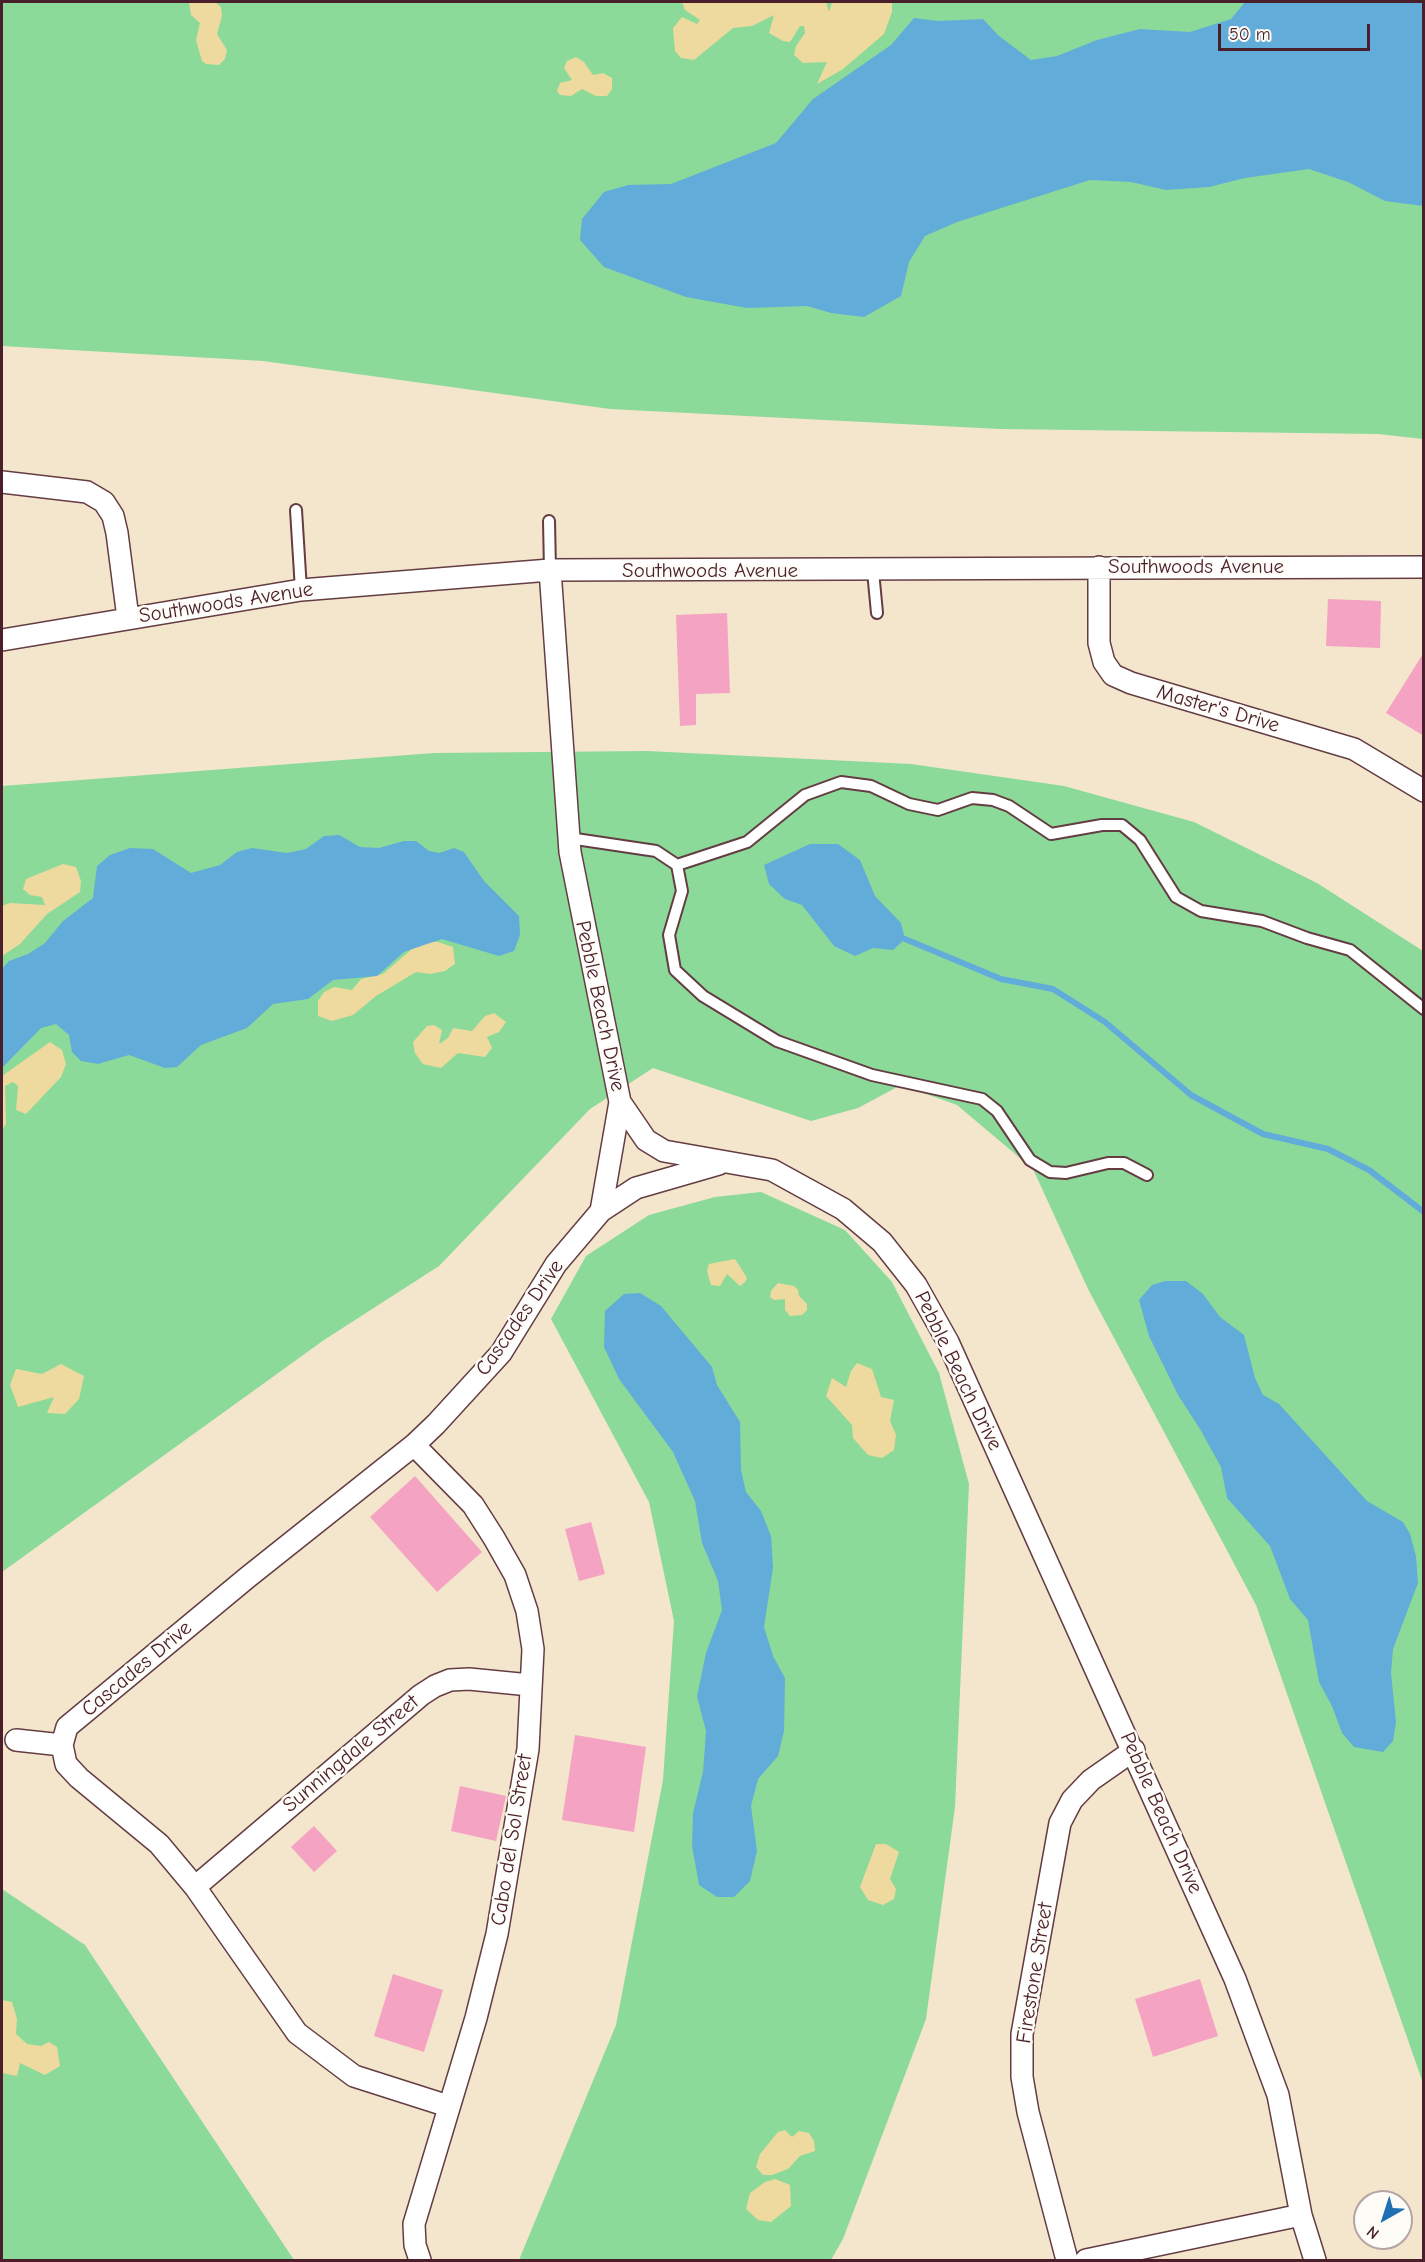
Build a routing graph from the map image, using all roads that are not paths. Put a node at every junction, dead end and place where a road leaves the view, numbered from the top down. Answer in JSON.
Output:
{"nodes":[{"id":1,"x":2,"y":482,"type":"edge"},
{"id":2,"x":296,"y":510,"type":"dead end"},
{"id":3,"x":549,"y":521,"type":"dead end"},
{"id":4,"x":1099,"y":567,"type":"junction"},
{"id":5,"x":1424,"y":567,"type":"edge"},
{"id":6,"x":550,"y":570,"type":"junction"},
{"id":7,"x":873,"y":571,"type":"junction"},
{"id":8,"x":301,"y":590,"type":"junction"},
{"id":9,"x":877,"y":613,"type":"dead end"},
{"id":10,"x":128,"y":618,"type":"junction"},
{"id":11,"x":2,"y":640,"type":"edge"},
{"id":12,"x":1424,"y":791,"type":"edge"},
{"id":13,"x":569,"y":838,"type":"junction"},
{"id":14,"x":677,"y":865,"type":"junction"},
{"id":15,"x":1424,"y":1008,"type":"edge"},
{"id":16,"x":620,"y":1102,"type":"junction"},
{"id":17,"x":731,"y":1160,"type":"junction"},
{"id":18,"x":1147,"y":1175,"type":"dead end"},
{"id":19,"x":601,"y":1211,"type":"junction"},
{"id":20,"x":414,"y":1445,"type":"junction"},
{"id":21,"x":530,"y":1685,"type":"junction"},
{"id":22,"x":16,"y":1740,"type":"dead end"},
{"id":23,"x":62,"y":1745,"type":"junction"},
{"id":24,"x":1134,"y":1750,"type":"junction"},
{"id":25,"x":195,"y":1887,"type":"junction"},
{"id":26,"x":448,"y":2106,"type":"junction"},
{"id":27,"x":1300,"y":2215,"type":"junction"},
{"id":28,"x":420,"y":2260,"type":"edge"},
{"id":29,"x":1066,"y":2260,"type":"edge"},
{"id":30,"x":1086,"y":2260,"type":"edge"},
{"id":31,"x":1316,"y":2260,"type":"edge"}],
"edges":[{"from":1,"to":10,"type":"street"},
{"from":2,"to":8,"type":"lane"},
{"from":3,"to":6,"type":"lane"},
{"from":4,"to":5,"type":"street","name":"Southwoods Avenue"},
{"from":4,"to":7,"type":"street","name":"Southwoods Avenue"},
{"from":4,"to":12,"type":"street","name":"Master's Drive"},
{"from":6,"to":7,"type":"street","name":"Southwoods Avenue"},
{"from":6,"to":8,"type":"street","name":"Southwoods Avenue"},
{"from":6,"to":13,"type":"street","name":"Pebble Beach Drive"},
{"from":7,"to":9,"type":"lane"},
{"from":8,"to":10,"type":"street","name":"Southwoods Avenue"},
{"from":10,"to":11,"type":"street","name":"Southwoods Avenue"},
{"from":13,"to":14,"type":"lane"},
{"from":13,"to":16,"type":"street","name":"Pebble Beach Drive"},
{"from":14,"to":15,"type":"lane"},
{"from":14,"to":18,"type":"lane"},
{"from":16,"to":17,"type":"street","name":"Pebble Beach Drive"},
{"from":16,"to":19,"type":"street"},
{"from":17,"to":19,"type":"street"},
{"from":17,"to":24,"type":"street","name":"Pebble Beach Drive"},
{"from":19,"to":20,"type":"street","name":"Cascades Drive"},
{"from":20,"to":21,"type":"street","name":"Cabo del Sol Street"},
{"from":20,"to":23,"type":"street","name":"Cascades Drive"},
{"from":21,"to":25,"type":"street","name":"Sunningdale Street"},
{"from":21,"to":26,"type":"street","name":"Cabo del Sol Street"},
{"from":22,"to":23,"type":"street"},
{"from":23,"to":25,"type":"street"},
{"from":24,"to":27,"type":"street","name":"Pebble Beach Drive"},
{"from":24,"to":29,"type":"street","name":"Firestone Street"},
{"from":25,"to":26,"type":"street"},
{"from":26,"to":28,"type":"street","name":"Cabo del Sol Street"},
{"from":27,"to":30,"type":"street"},
{"from":27,"to":31,"type":"street","name":"Pebble Beach Drive"}]}
